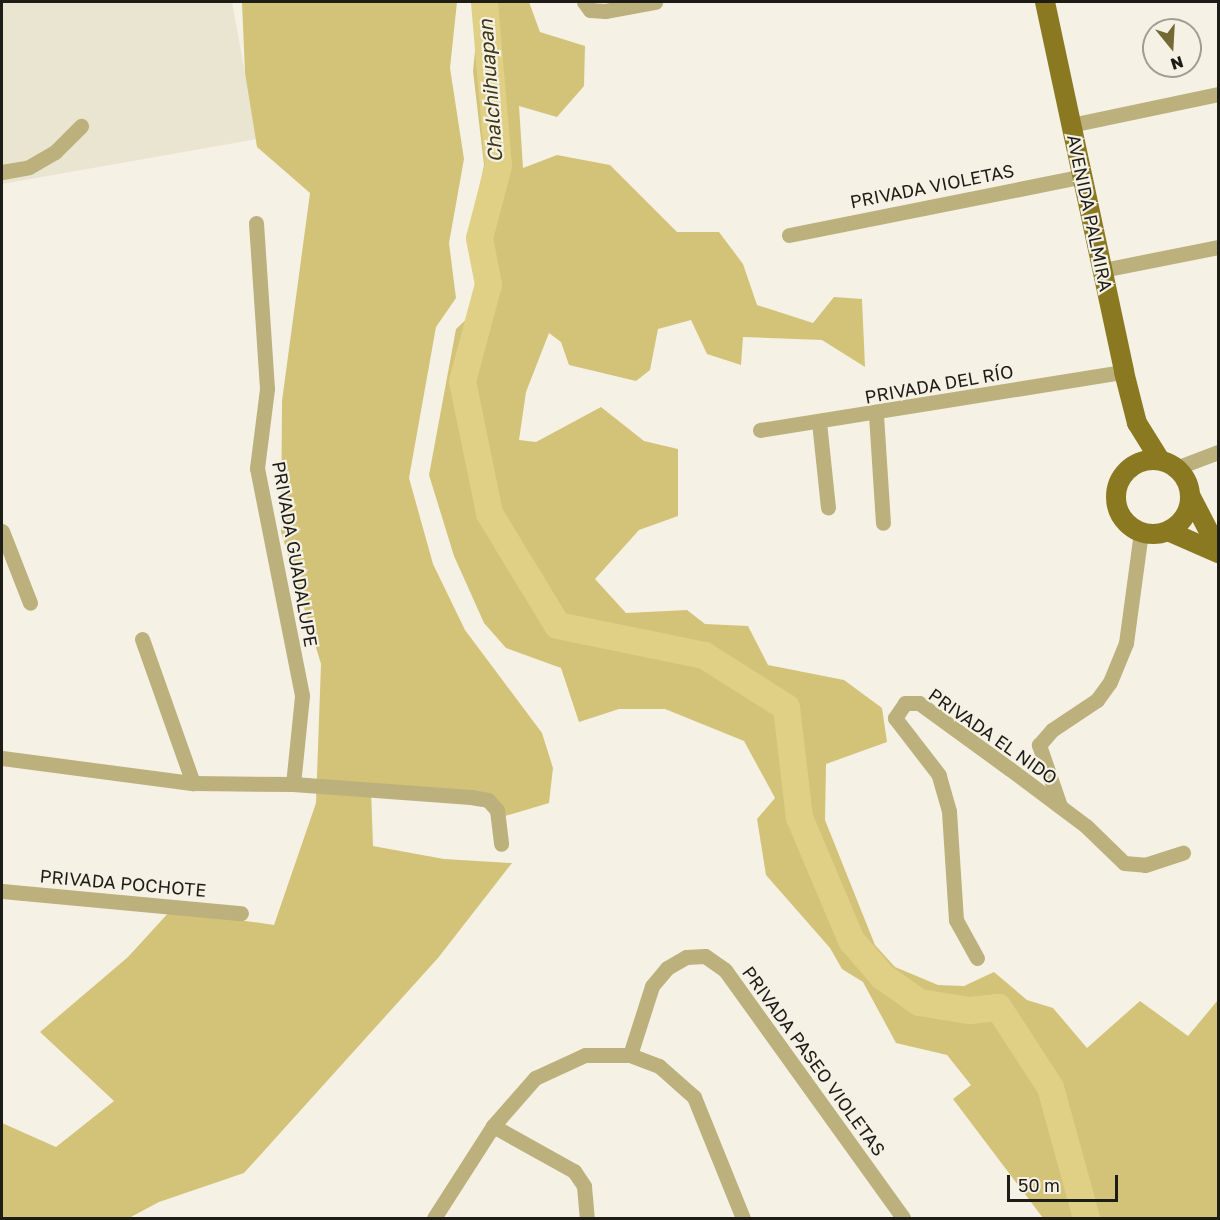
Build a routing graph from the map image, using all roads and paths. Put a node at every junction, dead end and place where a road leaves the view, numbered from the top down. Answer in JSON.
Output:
{"nodes":[{"id":1,"x":584,"y":2,"type":"edge"},
{"id":2,"x":655,"y":2,"type":"edge"},
{"id":3,"x":1045,"y":2,"type":"edge"},
{"id":4,"x":1218,"y":94,"type":"edge"},
{"id":5,"x":1071,"y":124,"type":"junction"},
{"id":6,"x":81,"y":126,"type":"dead end"},
{"id":7,"x":2,"y":172,"type":"edge"},
{"id":8,"x":1083,"y":176,"type":"junction"},
{"id":9,"x":256,"y":223,"type":"dead end"},
{"id":10,"x":789,"y":235,"type":"dead end"},
{"id":11,"x":1218,"y":247,"type":"edge"},
{"id":12,"x":1103,"y":270,"type":"junction"},
{"id":13,"x":1124,"y":372,"type":"junction"},
{"id":14,"x":876,"y":415,"type":"junction"},
{"id":15,"x":819,"y":422,"type":"junction"},
{"id":16,"x":1137,"y":423,"type":"junction"},
{"id":17,"x":760,"y":430,"type":"dead end"},
{"id":18,"x":1218,"y":452,"type":"edge"},
{"id":19,"x":1168,"y":464,"type":"junction"},
{"id":20,"x":1129,"y":468,"type":"junction"},
{"id":21,"x":1190,"y":495,"type":"junction"},
{"id":22,"x":828,"y":508,"type":"dead end"},
{"id":23,"x":883,"y":523,"type":"dead end"},
{"id":24,"x":2,"y":531,"type":"edge"},
{"id":25,"x":1168,"y":531,"type":"junction"},
{"id":26,"x":1140,"y":532,"type":"junction"},
{"id":27,"x":1218,"y":549,"type":"edge"},
{"id":28,"x":1218,"y":553,"type":"edge"},
{"id":29,"x":30,"y":603,"type":"dead end"},
{"id":30,"x":142,"y":639,"type":"dead end"},
{"id":31,"x":2,"y":758,"type":"edge"},
{"id":32,"x":193,"y":783,"type":"junction"},
{"id":33,"x":293,"y":784,"type":"junction"},
{"id":34,"x":1060,"y":806,"type":"junction"},
{"id":35,"x":501,"y":844,"type":"dead end"},
{"id":36,"x":1183,"y":853,"type":"dead end"},
{"id":37,"x":2,"y":891,"type":"edge"},
{"id":38,"x":240,"y":913,"type":"dead end"},
{"id":39,"x":977,"y":958,"type":"dead end"},
{"id":40,"x":630,"y":1054,"type":"junction"},
{"id":41,"x":493,"y":1126,"type":"junction"},
{"id":42,"x":434,"y":1218,"type":"edge"},
{"id":43,"x":587,"y":1218,"type":"edge"},
{"id":44,"x":743,"y":1218,"type":"edge"},
{"id":45,"x":903,"y":1218,"type":"edge"}],
"edges":[{"from":1,"to":2,"type":"street"},
{"from":3,"to":5,"type":"main road","name":"AVENIDA PALMIRA"},
{"from":4,"to":5,"type":"street"},
{"from":5,"to":8,"type":"main road","name":"AVENIDA PALMIRA"},
{"from":6,"to":7,"type":"street"},
{"from":8,"to":10,"type":"street","name":"PRIVADA VIOLETAS"},
{"from":8,"to":12,"type":"main road","name":"AVENIDA PALMIRA"},
{"from":9,"to":33,"type":"street","name":"PRIVADA GUADALUPE"},
{"from":11,"to":12,"type":"street"},
{"from":12,"to":13,"type":"main road","name":"AVENIDA PALMIRA"},
{"from":13,"to":14,"type":"street","name":"PRIVADA DEL RÍO"},
{"from":13,"to":16,"type":"main road","name":"AVENIDA PALMIRA"},
{"from":14,"to":15,"type":"street","name":"PRIVADA DEL RÍO"},
{"from":14,"to":23,"type":"street"},
{"from":15,"to":17,"type":"street","name":"PRIVADA DEL RÍO"},
{"from":15,"to":22,"type":"street"},
{"from":16,"to":19,"type":"main road","name":"AVENIDA PALMIRA"},
{"from":16,"to":20,"type":"main road","name":"AVENIDA PALMIRA"},
{"from":18,"to":19,"type":"street"},
{"from":19,"to":20,"type":"main road"},
{"from":19,"to":21,"type":"main road"},
{"from":20,"to":26,"type":"main road"},
{"from":21,"to":25,"type":"main road"},
{"from":21,"to":27,"type":"main road"},
{"from":24,"to":29,"type":"street"},
{"from":25,"to":26,"type":"main road"},
{"from":25,"to":28,"type":"main road"},
{"from":26,"to":34,"type":"street","name":"PRIVADA EL NIDO"},
{"from":30,"to":32,"type":"street"},
{"from":31,"to":32,"type":"street"},
{"from":32,"to":33,"type":"street"},
{"from":33,"to":35,"type":"street"},
{"from":34,"to":36,"type":"street"},
{"from":34,"to":39,"type":"street","name":"PRIVADA EL NIDO"},
{"from":37,"to":38,"type":"street","name":"PRIVADA POCHOTE"},
{"from":40,"to":41,"type":"street"},
{"from":40,"to":44,"type":"street"},
{"from":40,"to":45,"type":"street","name":"PRIVADA PASEO VIOLETAS"},
{"from":41,"to":42,"type":"street"},
{"from":41,"to":43,"type":"street"}]}
